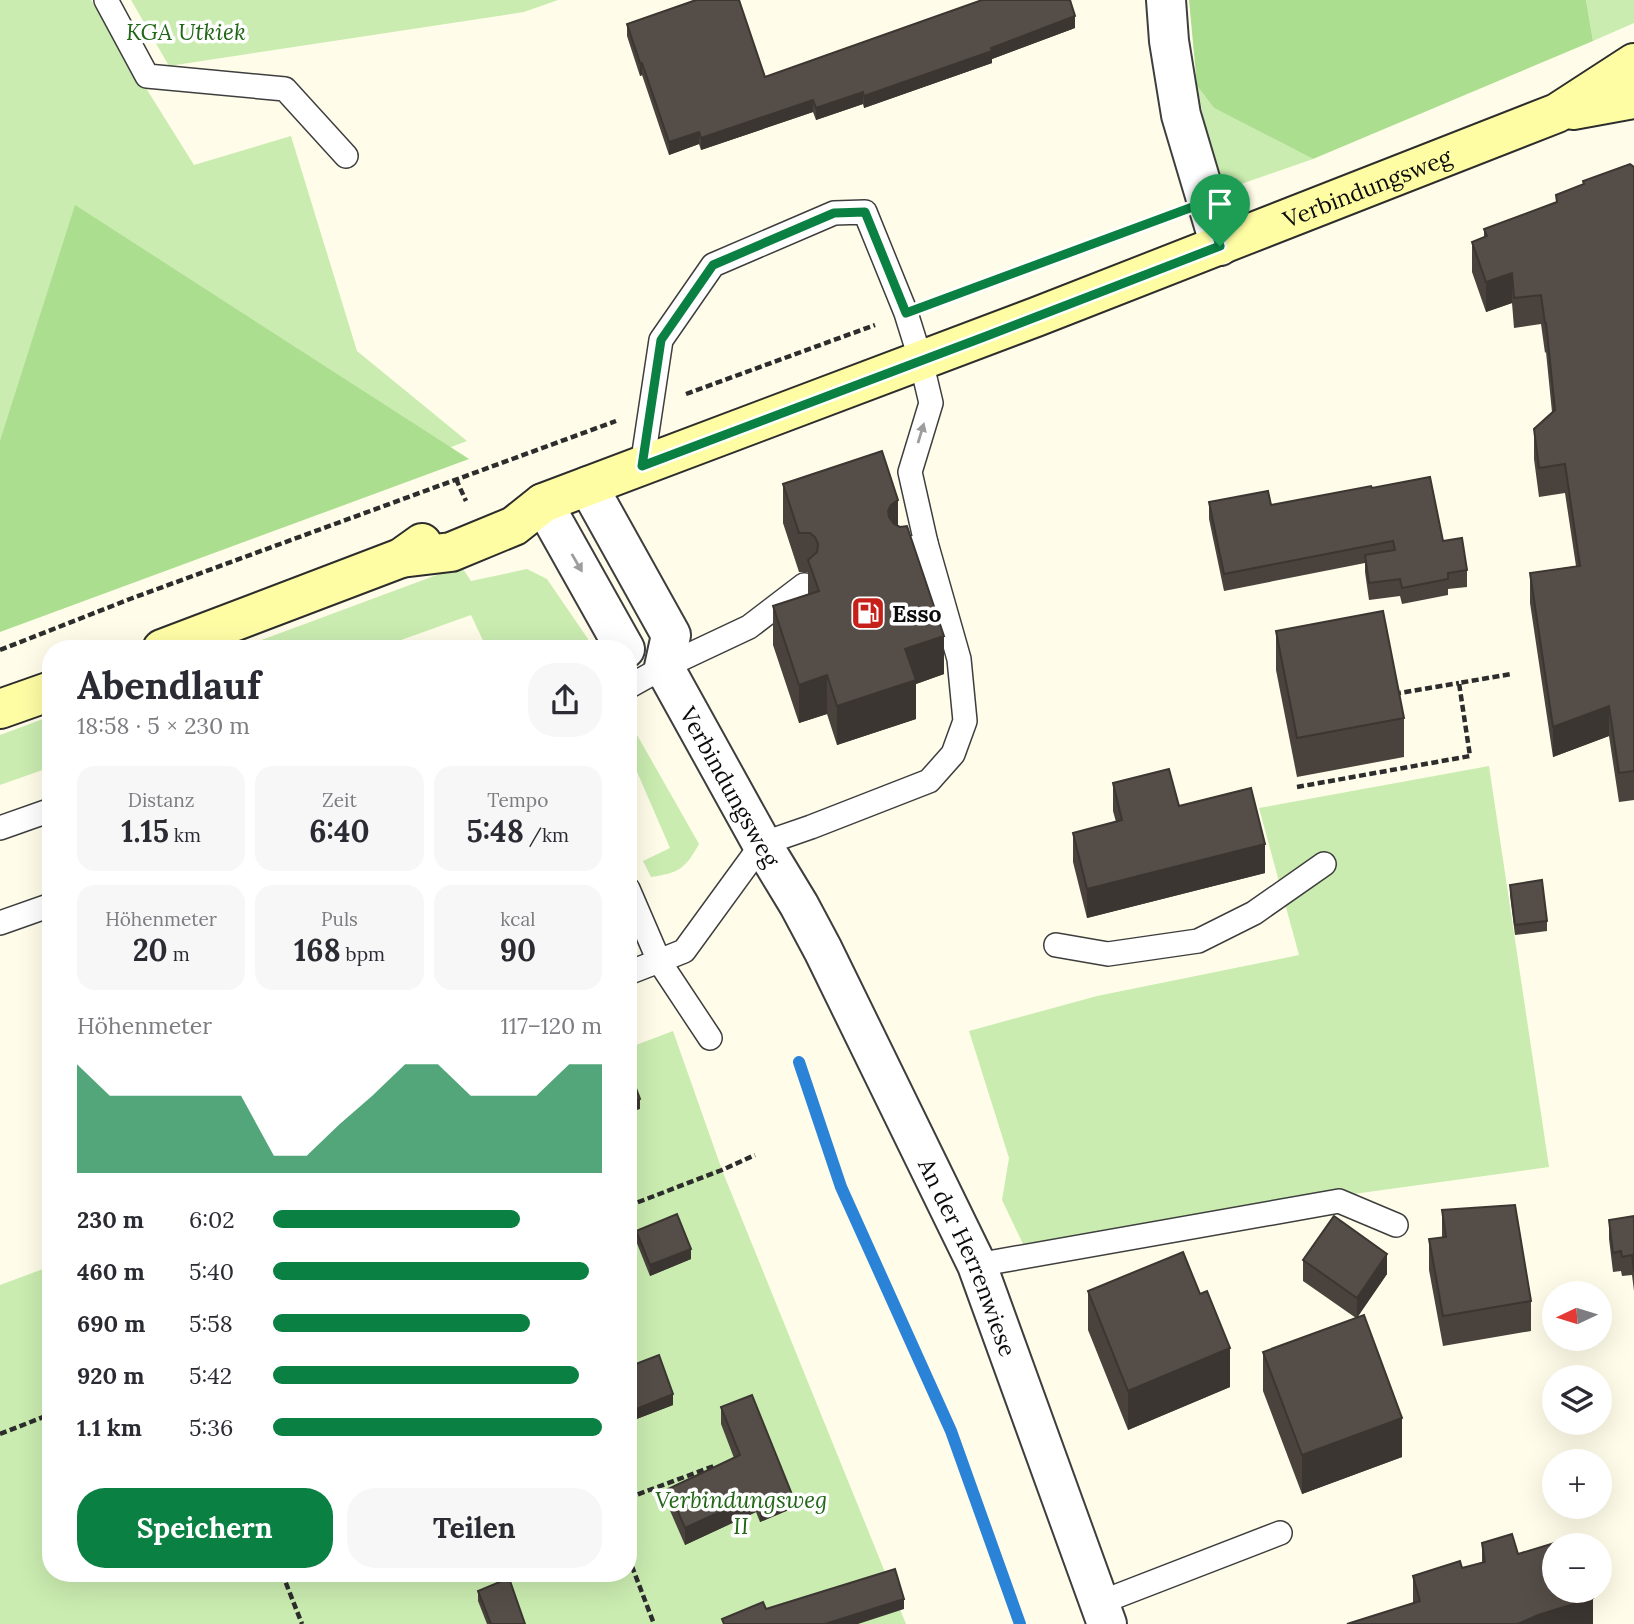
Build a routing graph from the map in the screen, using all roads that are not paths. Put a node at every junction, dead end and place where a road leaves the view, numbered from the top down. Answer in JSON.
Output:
{"nodes":[{"id":1,"x":106,"y":0,"type":"edge"},
{"id":2,"x":1166,"y":0,"type":"edge"},
{"id":3,"x":1634,"y":63,"type":"edge"},
{"id":4,"x":1634,"y":99,"type":"edge"},
{"id":5,"x":1557,"y":113,"type":"junction"},
{"id":6,"x":346,"y":156,"type":"dead end"},
{"id":7,"x":1220,"y":246,"type":"junction"},
{"id":8,"x":921,"y":361,"type":"junction"},
{"id":9,"x":642,"y":466,"type":"junction"},
{"id":10,"x":588,"y":486,"type":"junction"},
{"id":11,"x":543,"y":503,"type":"junction"},
{"id":12,"x":926,"y":543,"type":"junction"},
{"id":13,"x":902,"y":552,"type":"edge"},
{"id":14,"x":804,"y":585,"type":"dead end"},
{"id":15,"x":186,"y":640,"type":"edge"},
{"id":16,"x":620,"y":640,"type":"edge"},
{"id":17,"x":637,"y":658,"type":"edge"},
{"id":18,"x":664,"y":667,"type":"junction"},
{"id":19,"x":637,"y":682,"type":"edge"},
{"id":20,"x":42,"y":694,"type":"edge"},
{"id":21,"x":0,"y":709,"type":"edge"},
{"id":22,"x":42,"y":813,"type":"edge"},
{"id":23,"x":0,"y":828,"type":"edge"},
{"id":24,"x":762,"y":844,"type":"junction"},
{"id":25,"x":1324,"y":864,"type":"dead end"},
{"id":26,"x":799,"y":905,"type":"joint"},
{"id":27,"x":42,"y":908,"type":"edge"},
{"id":28,"x":637,"y":910,"type":"edge"},
{"id":29,"x":0,"y":923,"type":"edge"},
{"id":30,"x":1056,"y":945,"type":"dead end"},
{"id":31,"x":659,"y":961,"type":"junction"},
{"id":32,"x":637,"y":970,"type":"edge"},
{"id":33,"x":710,"y":1038,"type":"dead end"},
{"id":34,"x":1396,"y":1225,"type":"dead end"},
{"id":35,"x":978,"y":1265,"type":"junction"},
{"id":36,"x":1280,"y":1533,"type":"dead end"},
{"id":37,"x":1103,"y":1614,"type":"edge"}],
"edges":[{"from":1,"to":6,"type":"lane"},
{"from":2,"to":7,"type":"street"},
{"from":3,"to":5,"type":"main road","name":"Verbindungsweg"},
{"from":4,"to":5,"type":"main road","name":"Verbindungsweg"},
{"from":5,"to":7,"type":"main road","name":"Verbindungsweg"},
{"from":7,"to":8,"type":"main road","name":"Verbindungsweg"},
{"from":8,"to":9,"type":"main road","name":"Verbindungsweg"},
{"from":8,"to":9,"type":"lane"},
{"from":12,"to":8,"type":"lane","one_way":true},
{"from":9,"to":10,"type":"main road","name":"Verbindungsweg"},
{"from":10,"to":11,"type":"main road","name":"Verbindungsweg"},
{"from":10,"to":18,"type":"street"},
{"from":11,"to":15,"type":"main road","name":"Verbindungsweg"},
{"from":11,"to":16,"type":"street","one_way":true},
{"from":12,"to":13,"type":"lane"},
{"from":12,"to":24,"type":"lane"},
{"from":14,"to":18,"type":"lane"},
{"from":17,"to":18,"type":"street"},
{"from":18,"to":19,"type":"lane"},
{"from":18,"to":24,"type":"street","name":"Verbindungsweg"},
{"from":20,"to":21,"type":"main road"},
{"from":22,"to":23,"type":"lane"},
{"from":24,"to":26,"type":"street","name":"Verbindungsweg"},
{"from":24,"to":31,"type":"lane"},
{"from":25,"to":30,"type":"lane"},
{"from":26,"to":35,"type":"street","name":"An der Herrenwiese"},
{"from":27,"to":29,"type":"lane"},
{"from":28,"to":31,"type":"lane"},
{"from":31,"to":32,"type":"lane"},
{"from":31,"to":33,"type":"lane"},
{"from":34,"to":35,"type":"lane"},
{"from":35,"to":37,"type":"street","name":"An der Herrenwiese"},
{"from":36,"to":37,"type":"lane"}]}
